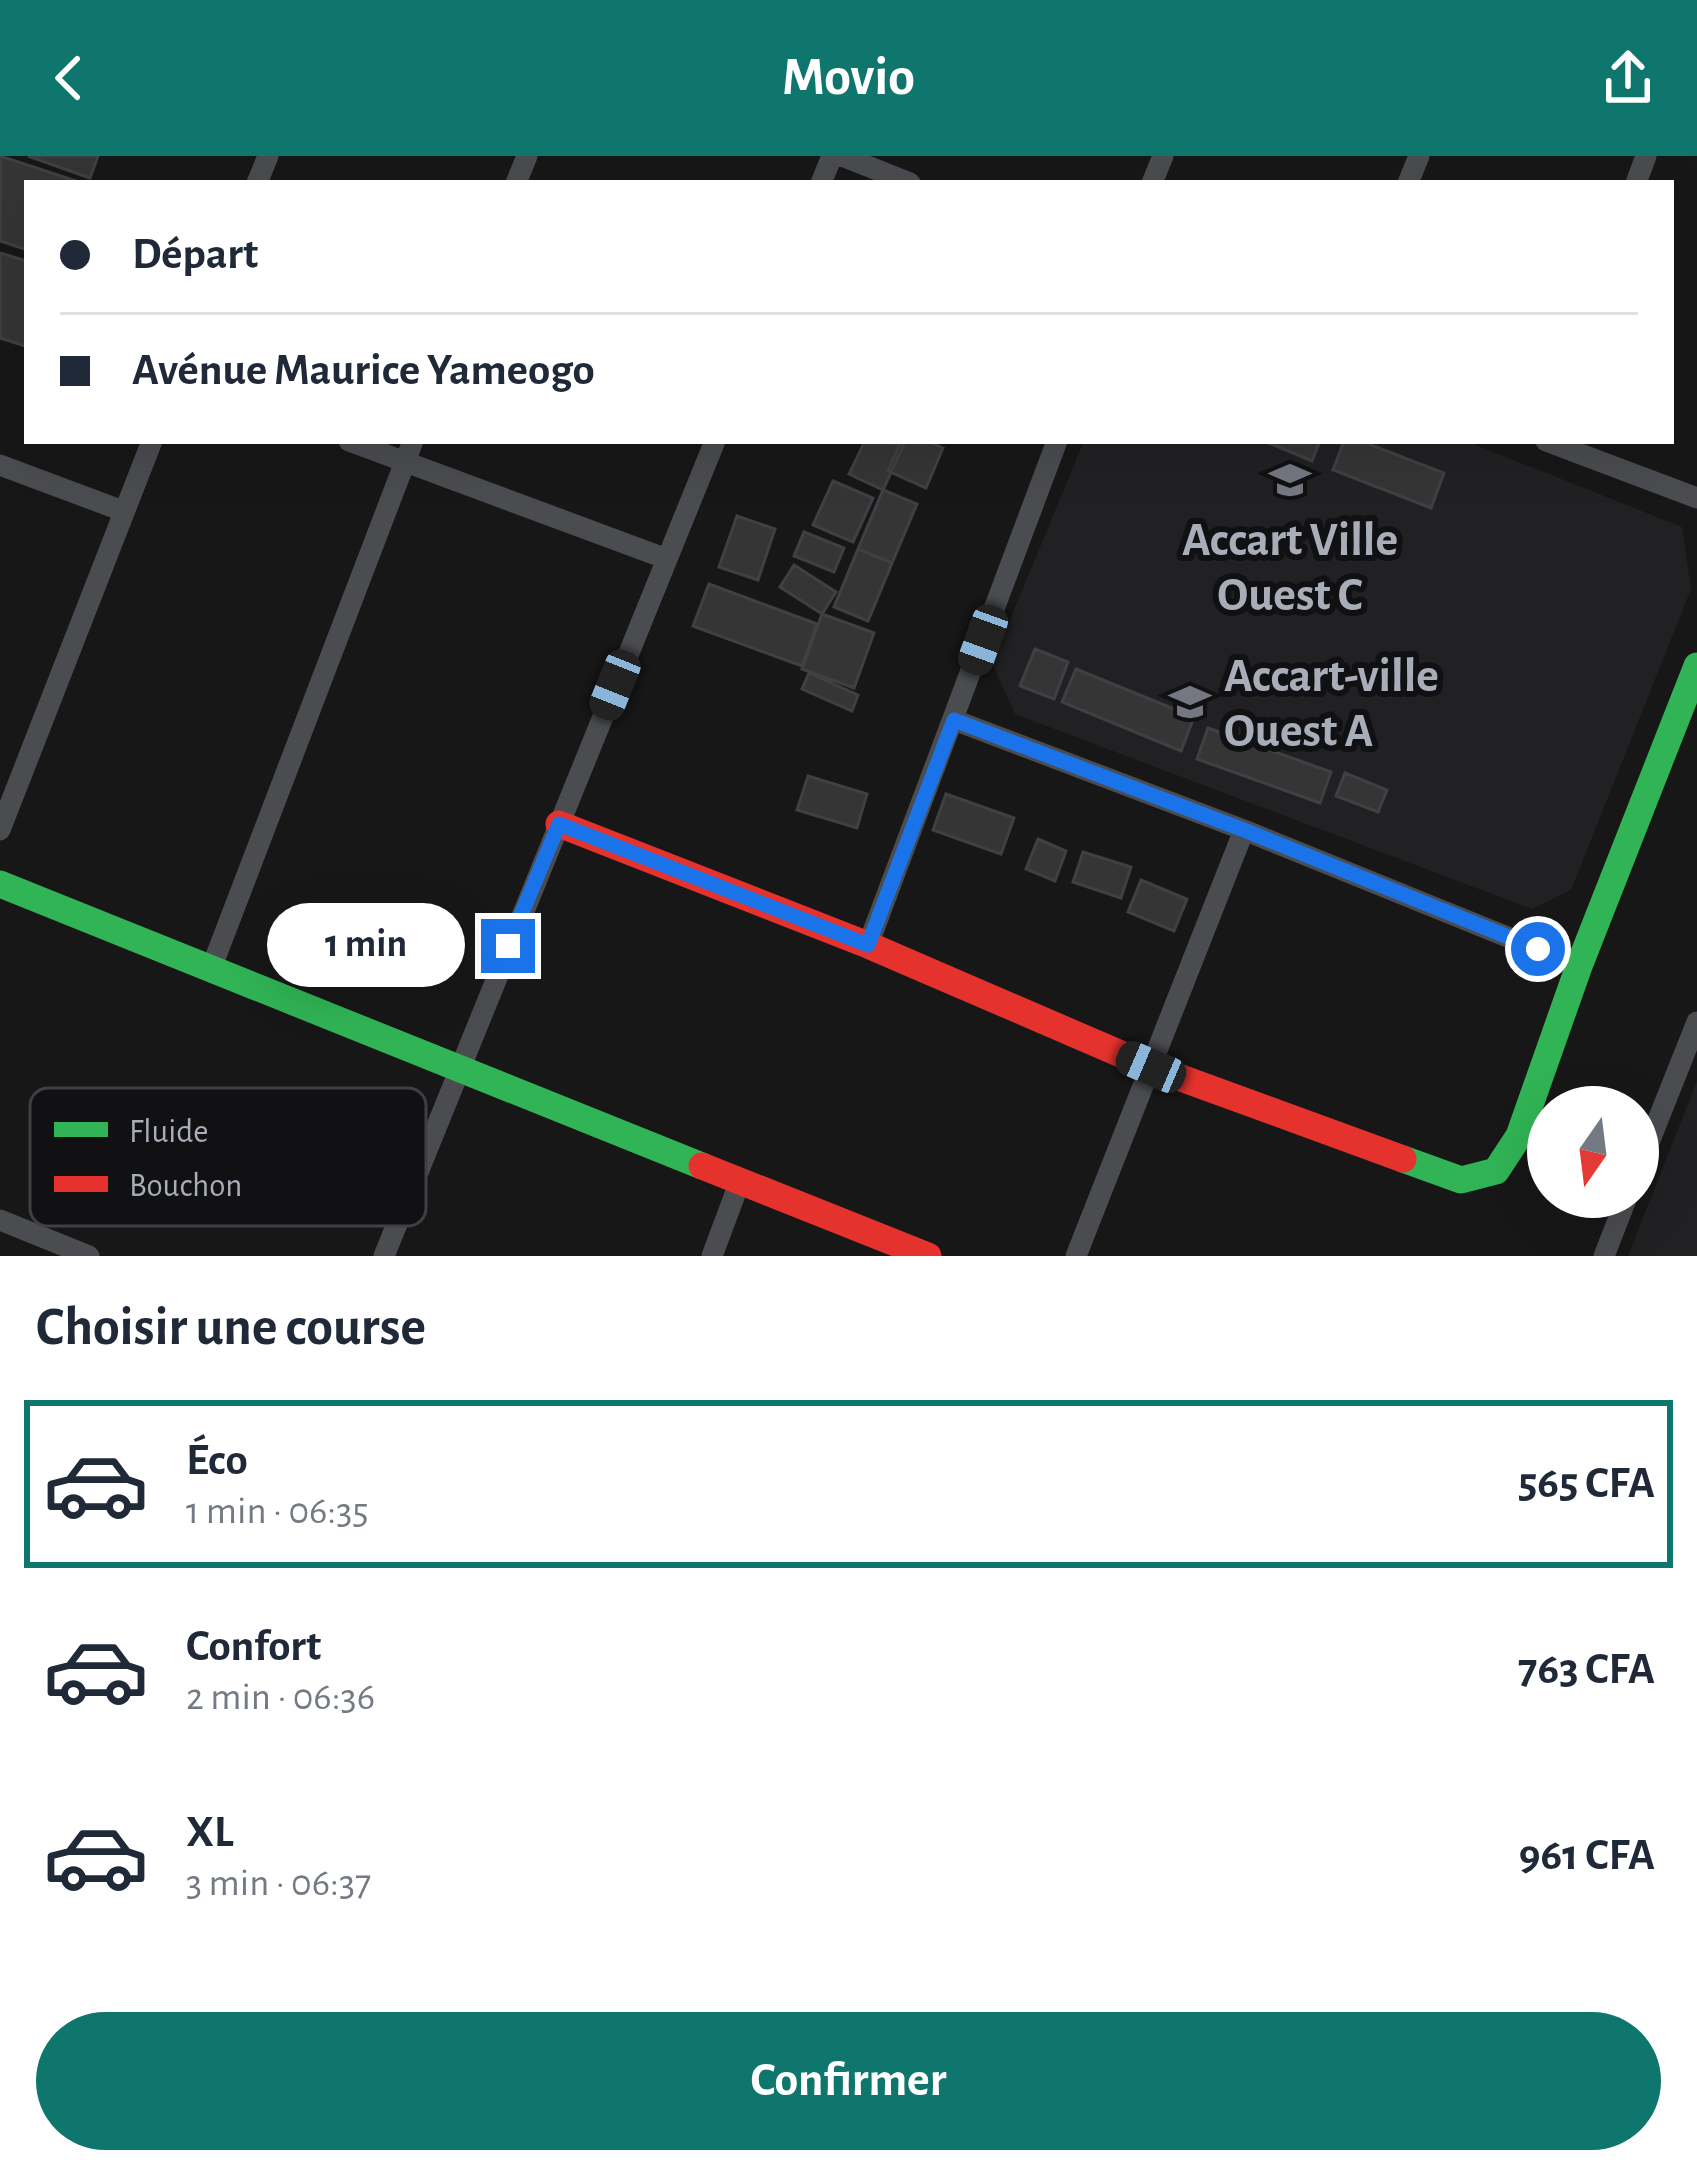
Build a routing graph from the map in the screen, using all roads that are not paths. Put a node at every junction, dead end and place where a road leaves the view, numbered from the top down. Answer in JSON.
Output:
{"nodes":[{"id":1,"x":842,"y":156,"type":"edge"},
{"id":2,"x":902,"y":180,"type":"edge"},
{"id":3,"x":151,"y":444,"type":"edge"},
{"id":4,"x":365,"y":444,"type":"edge"},
{"id":5,"x":714,"y":444,"type":"edge"},
{"id":6,"x":1056,"y":444,"type":"edge"},
{"id":7,"x":1554,"y":444,"type":"edge"},
{"id":8,"x":408,"y":452,"type":"edge"},
{"id":9,"x":0,"y":465,"type":"edge"},
{"id":10,"x":1697,"y":498,"type":"edge"},
{"id":11,"x":122,"y":511,"type":"junction"},
{"id":12,"x":667,"y":559,"type":"junction"},
{"id":13,"x":1697,"y":666,"type":"edge"},
{"id":14,"x":954,"y":720,"type":"junction"},
{"id":15,"x":559,"y":824,"type":"junction"},
{"id":16,"x":0,"y":830,"type":"edge"},
{"id":17,"x":1244,"y":830,"type":"junction"},
{"id":18,"x":0,"y":884,"type":"edge"},
{"id":19,"x":868,"y":945,"type":"junction"},
{"id":20,"x":1579,"y":966,"type":"junction"},
{"id":21,"x":211,"y":969,"type":"junction"},
{"id":22,"x":1697,"y":1022,"type":"edge"},
{"id":23,"x":458,"y":1067,"type":"junction"},
{"id":24,"x":1151,"y":1067,"type":"junction"},
{"id":25,"x":1659,"y":1118,"type":"edge"},
{"id":26,"x":426,"y":1149,"type":"edge"},
{"id":27,"x":740,"y":1180,"type":"junction"},
{"id":28,"x":1619,"y":1218,"type":"edge"},
{"id":29,"x":0,"y":1220,"type":"edge"},
{"id":30,"x":396,"y":1226,"type":"edge"},
{"id":31,"x":89,"y":1256,"type":"edge"},
{"id":32,"x":384,"y":1256,"type":"edge"},
{"id":33,"x":712,"y":1256,"type":"edge"},
{"id":34,"x":928,"y":1256,"type":"edge"},
{"id":35,"x":1076,"y":1256,"type":"edge"},
{"id":36,"x":1604,"y":1256,"type":"edge"}],
"edges":[{"from":1,"to":2,"type":"street"},
{"from":3,"to":11,"type":"street"},
{"from":4,"to":8,"type":"street"},
{"from":5,"to":12,"type":"street"},
{"from":6,"to":14,"type":"street"},
{"from":7,"to":10,"type":"street"},
{"from":8,"to":12,"type":"street"},
{"from":8,"to":21,"type":"street"},
{"from":9,"to":11,"type":"street"},
{"from":11,"to":16,"type":"street"},
{"from":12,"to":15,"type":"street"},
{"from":13,"to":20,"type":"street"},
{"from":14,"to":17,"type":"street"},
{"from":14,"to":19,"type":"street"},
{"from":15,"to":19,"type":"street"},
{"from":15,"to":23,"type":"street"},
{"from":17,"to":20,"type":"street"},
{"from":17,"to":24,"type":"street"},
{"from":18,"to":21,"type":"street"},
{"from":19,"to":24,"type":"street"},
{"from":20,"to":24,"type":"street"},
{"from":21,"to":23,"type":"street"},
{"from":22,"to":25,"type":"street"},
{"from":23,"to":26,"type":"street"},
{"from":23,"to":27,"type":"street"},
{"from":24,"to":35,"type":"street"},
{"from":27,"to":33,"type":"street"},
{"from":27,"to":34,"type":"street"},
{"from":28,"to":36,"type":"street"},
{"from":29,"to":31,"type":"street"},
{"from":30,"to":32,"type":"street"}]}
